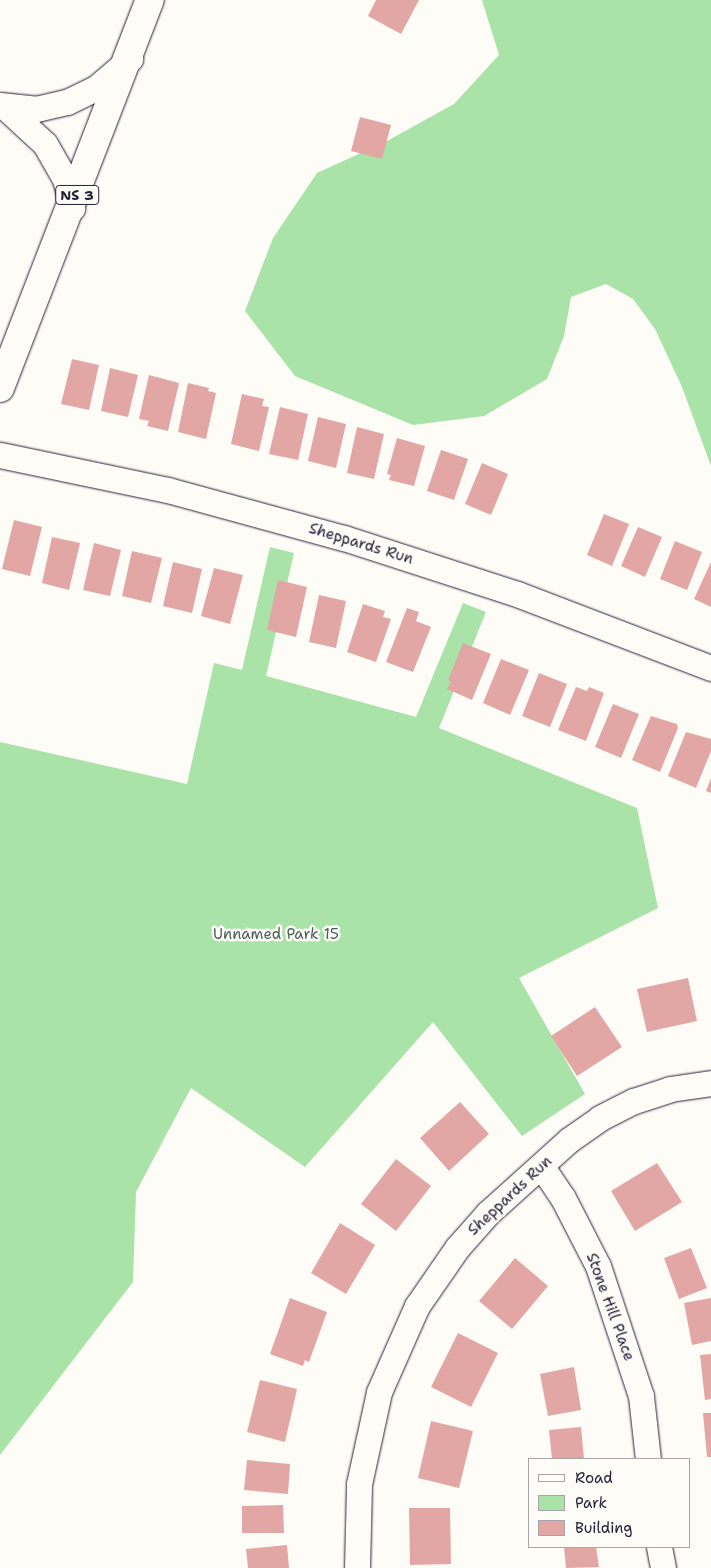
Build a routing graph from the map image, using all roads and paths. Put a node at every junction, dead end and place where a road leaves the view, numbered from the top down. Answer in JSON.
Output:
{"nodes":[{"id":1,"x":150,"y":0,"type":"edge"},
{"id":2,"x":130,"y":59,"type":"junction"},
{"id":3,"x":2,"y":106,"type":"edge"},
{"id":4,"x":72,"y":208,"type":"junction"},
{"id":5,"x":0,"y":388,"type":"edge"},
{"id":6,"x":0,"y":455,"type":"edge"},
{"id":7,"x":711,"y":668,"type":"edge"},
{"id":8,"x":711,"y":1083,"type":"edge"},
{"id":9,"x":542,"y":1167,"type":"junction"},
{"id":10,"x":648,"y":1458,"type":"edge"},
{"id":11,"x":659,"y":1548,"type":"edge"},
{"id":12,"x":357,"y":1568,"type":"edge"},
{"id":13,"x":663,"y":1568,"type":"edge"}],
"edges":[{"from":1,"to":2,"type":"main road","number":"NS 3"},
{"from":2,"to":3,"type":"street"},
{"from":2,"to":4,"type":"main road","number":"NS 3"},
{"from":3,"to":4,"type":"street"},
{"from":4,"to":5,"type":"main road","number":"NS 3"},
{"from":6,"to":7,"type":"street","name":"Sheppards Run"},
{"from":8,"to":9,"type":"street","name":"Sheppards Run"},
{"from":9,"to":10,"type":"street","name":"Stone Hill Place"},
{"from":9,"to":12,"type":"street","name":"Sheppards Run"},
{"from":11,"to":13,"type":"street"}]}
